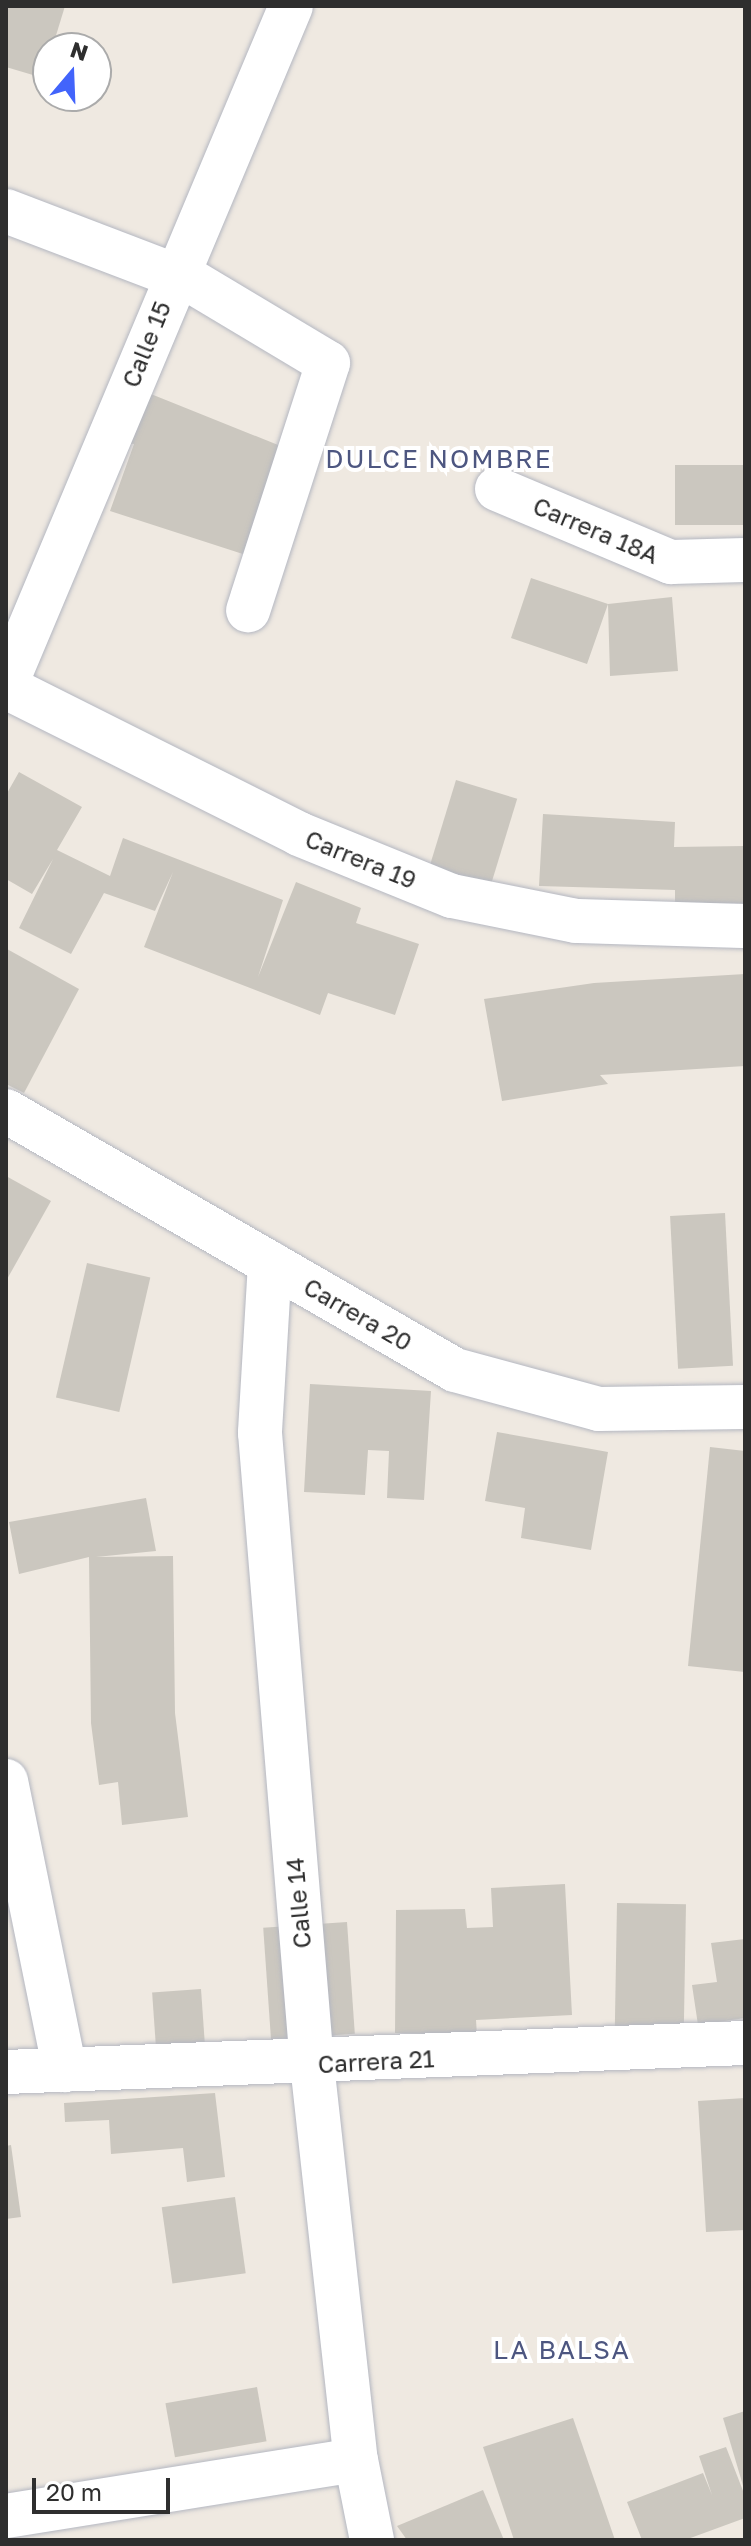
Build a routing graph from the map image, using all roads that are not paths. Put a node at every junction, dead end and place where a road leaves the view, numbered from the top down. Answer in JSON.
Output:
{"nodes":[{"id":1,"x":291,"y":6,"type":"edge"},
{"id":2,"x":6,"y":211,"type":"edge"},
{"id":3,"x":175,"y":274,"type":"junction"},
{"id":4,"x":497,"y":489,"type":"dead end"},
{"id":5,"x":745,"y":560,"type":"edge"},
{"id":6,"x":248,"y":610,"type":"dead end"},
{"id":7,"x":6,"y":686,"type":"edge"},
{"id":8,"x":745,"y":926,"type":"edge"},
{"id":9,"x":6,"y":1111,"type":"edge"},
{"id":10,"x":270,"y":1263,"type":"junction"},
{"id":11,"x":745,"y":1407,"type":"edge"},
{"id":12,"x":6,"y":1781,"type":"edge"},
{"id":13,"x":745,"y":2043,"type":"edge"},
{"id":14,"x":312,"y":2064,"type":"junction"},
{"id":15,"x":65,"y":2070,"type":"junction"},
{"id":16,"x":6,"y":2072,"type":"edge"},
{"id":17,"x":356,"y":2460,"type":"junction"},
{"id":18,"x":6,"y":2516,"type":"edge"},
{"id":19,"x":372,"y":2540,"type":"edge"}],
"edges":[{"from":1,"to":3,"type":"street","name":"Calle 15"},
{"from":2,"to":3,"type":"street"},
{"from":3,"to":6,"type":"street"},
{"from":3,"to":7,"type":"street","name":"Calle 15"},
{"from":4,"to":5,"type":"street","name":"Carrera 18A"},
{"from":7,"to":8,"type":"street","name":"Carrera 19"},
{"from":9,"to":10,"type":"street","name":"Carrera 20"},
{"from":10,"to":11,"type":"street","name":"Carrera 20"},
{"from":10,"to":14,"type":"street","name":"Calle 14"},
{"from":12,"to":15,"type":"street"},
{"from":13,"to":14,"type":"street","name":"Carrera 21"},
{"from":14,"to":15,"type":"street","name":"Carrera 21"},
{"from":14,"to":17,"type":"street","name":"Calle 14"},
{"from":15,"to":16,"type":"street","name":"Carrera 21"},
{"from":17,"to":18,"type":"street"},
{"from":17,"to":19,"type":"street","name":"Calle 14"}]}
